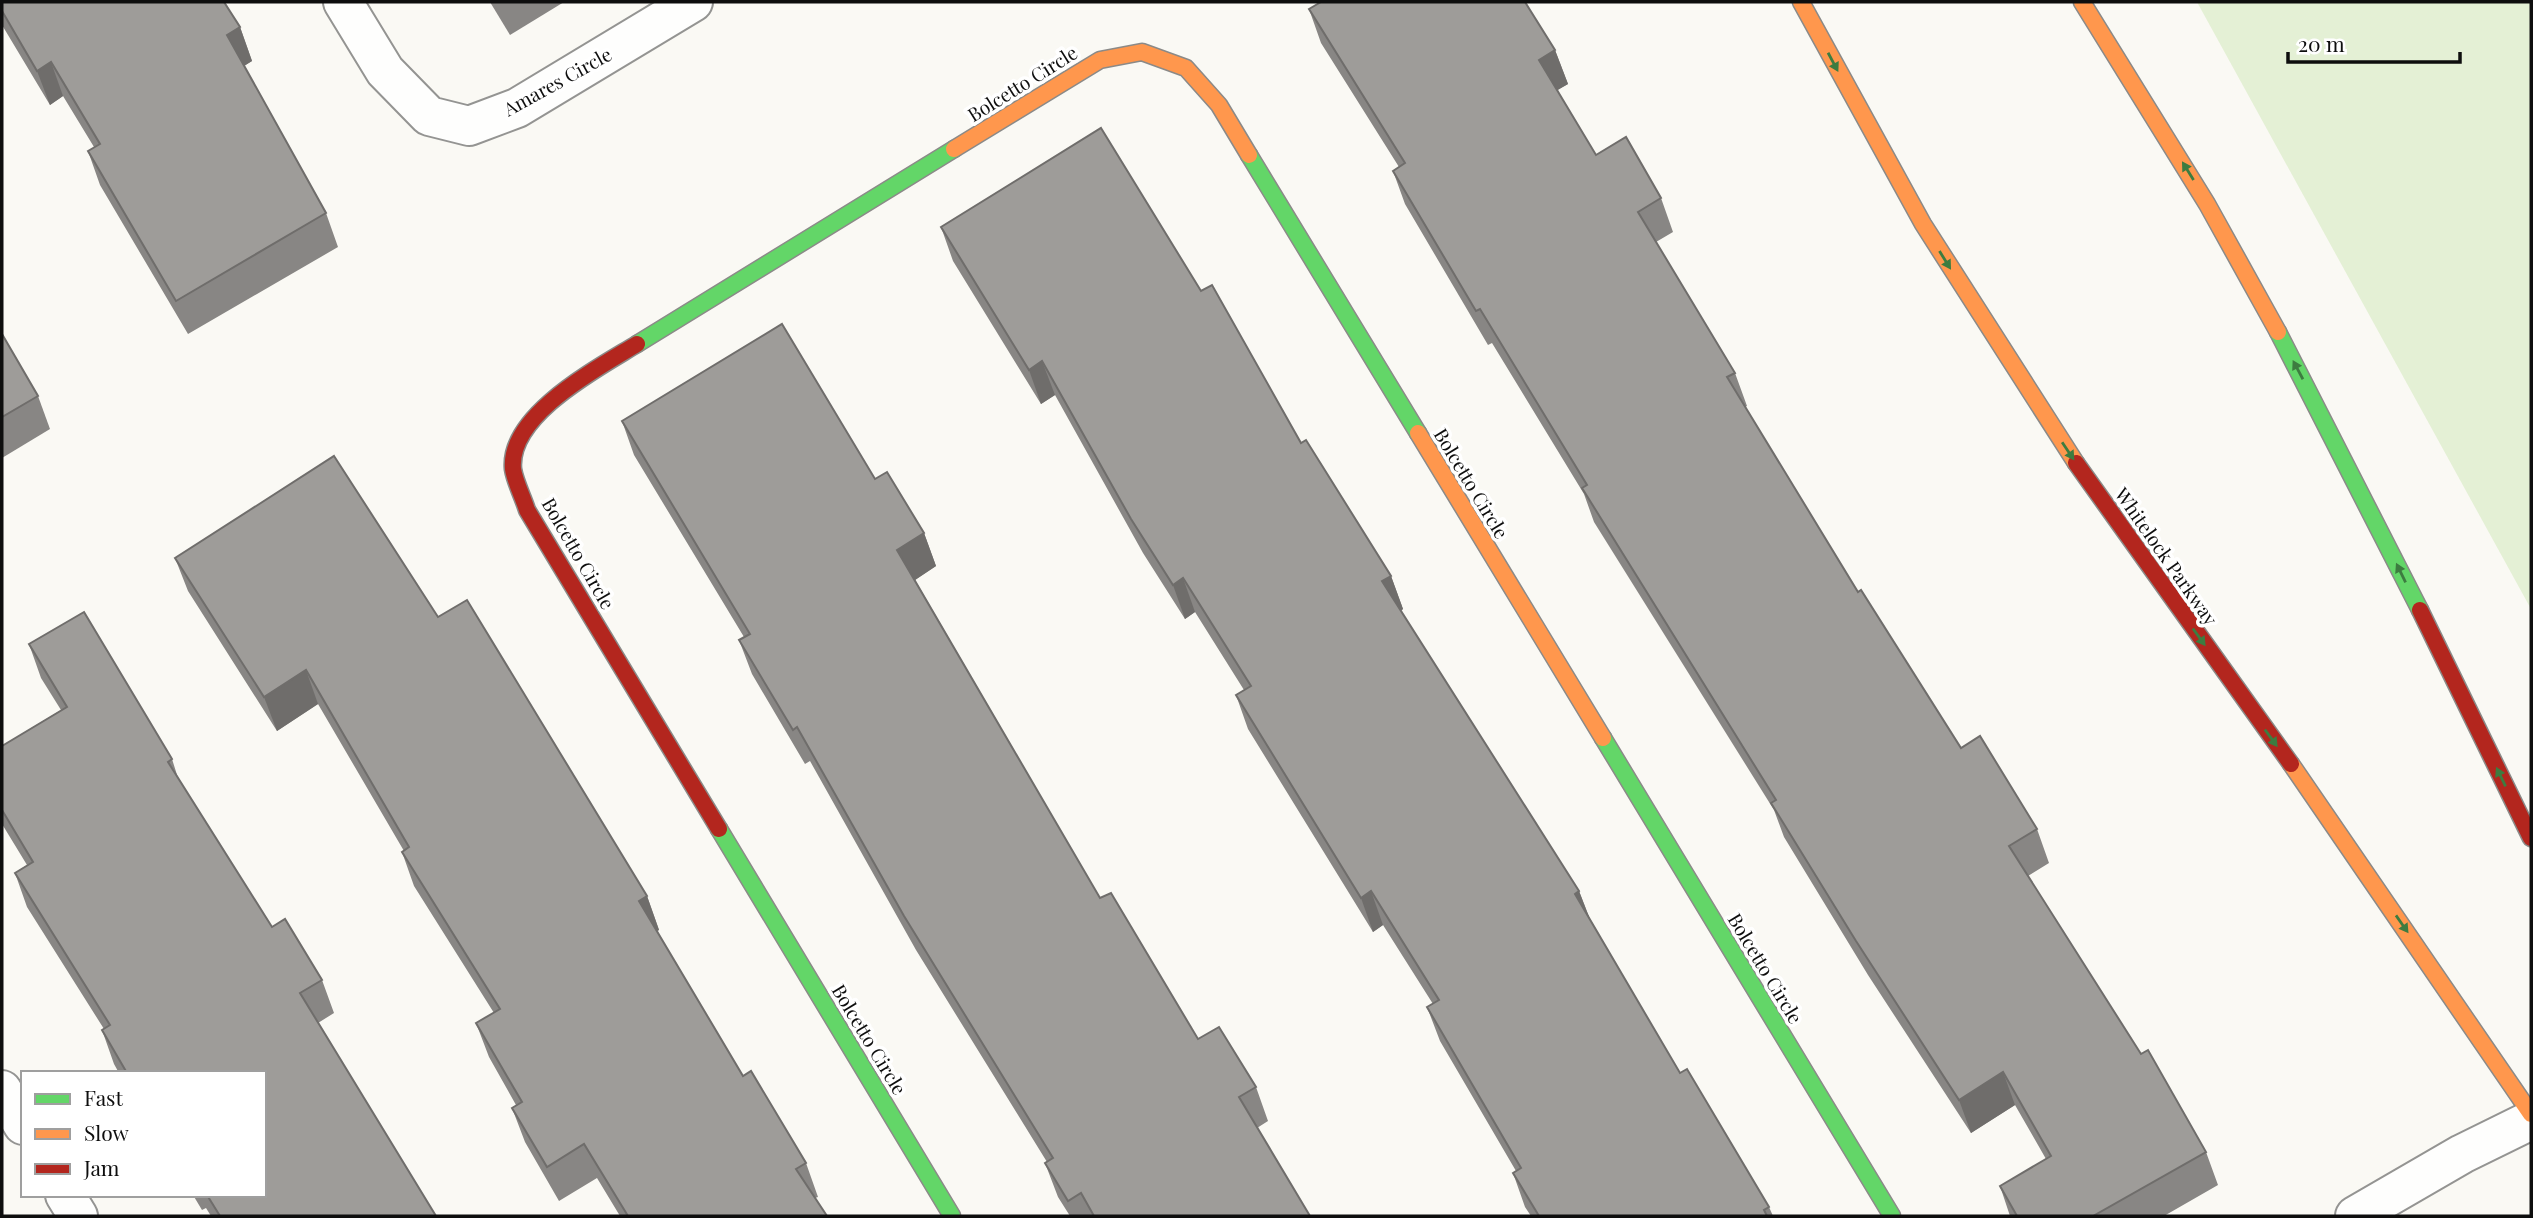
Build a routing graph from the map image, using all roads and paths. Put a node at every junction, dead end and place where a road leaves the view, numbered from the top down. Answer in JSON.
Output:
{"nodes":[{"id":1,"x":343,"y":2,"type":"edge"},
{"id":2,"x":693,"y":2,"type":"edge"},
{"id":3,"x":1801,"y":2,"type":"edge"},
{"id":4,"x":2082,"y":2,"type":"edge"},
{"id":5,"x":2531,"y":838,"type":"edge"},
{"id":6,"x":2,"y":1090,"type":"edge"},
{"id":7,"x":2531,"y":1114,"type":"edge"},
{"id":8,"x":2531,"y":1120,"type":"edge"},
{"id":9,"x":21,"y":1122,"type":"edge"},
{"id":10,"x":66,"y":1197,"type":"edge"},
{"id":11,"x":78,"y":1216,"type":"edge"},
{"id":12,"x":952,"y":1216,"type":"edge"},
{"id":13,"x":1892,"y":1216,"type":"edge"},
{"id":14,"x":2355,"y":1216,"type":"edge"}],
"edges":[{"from":1,"to":2,"type":"street","name":"Amares Circle"},
{"from":3,"to":7,"type":"street","name":"Whitelock Parkway","one_way":true},
{"from":5,"to":4,"type":"street","one_way":true},
{"from":6,"to":9,"type":"street"},
{"from":8,"to":14,"type":"street"},
{"from":10,"to":11,"type":"street"},
{"from":12,"to":13,"type":"street","name":"Bolcetto Circle"}]}
